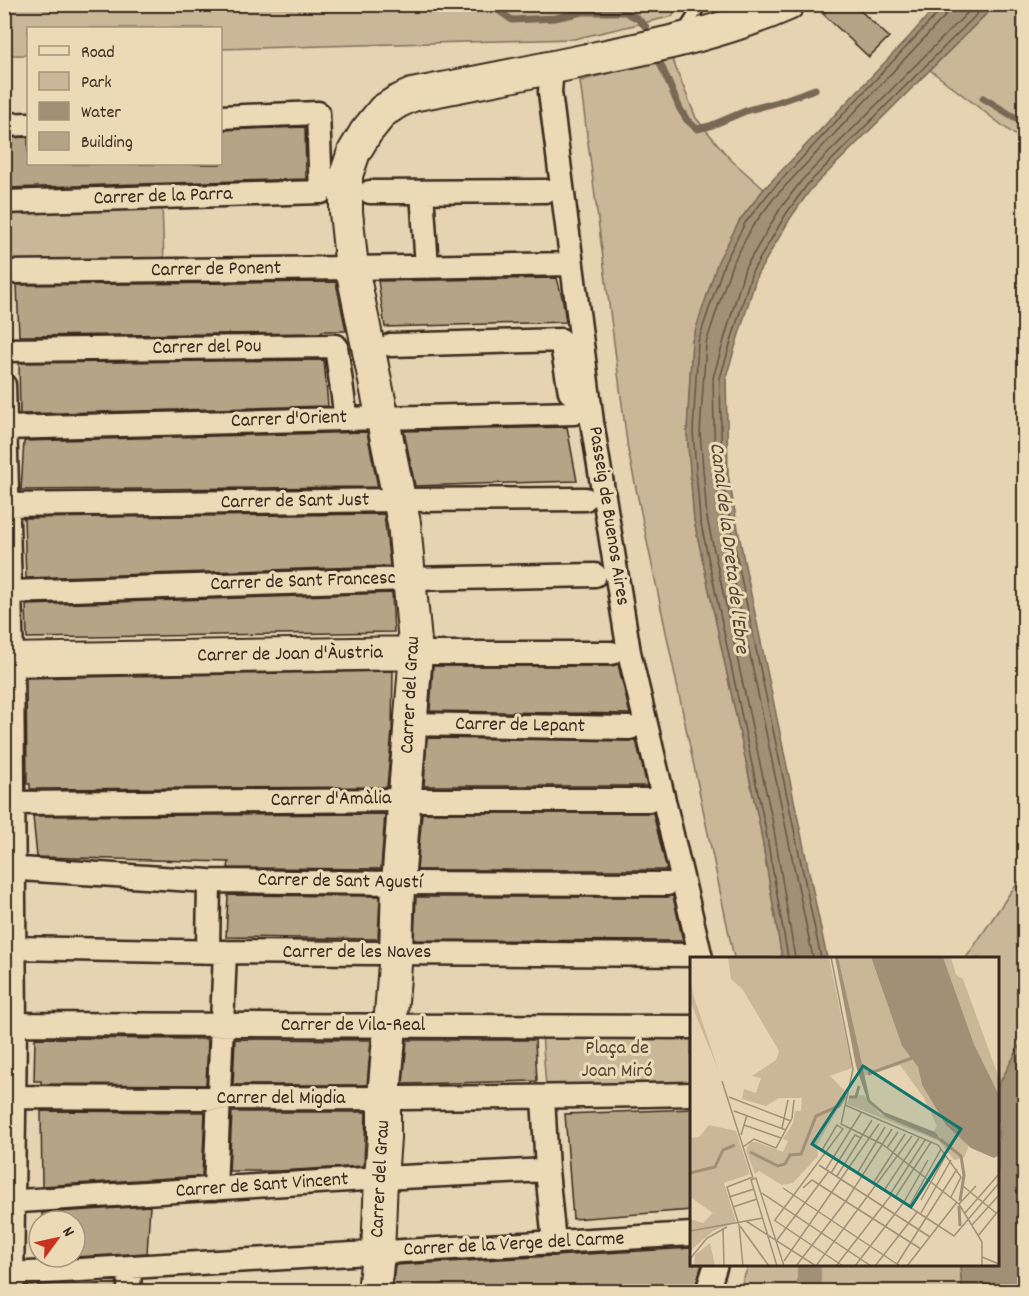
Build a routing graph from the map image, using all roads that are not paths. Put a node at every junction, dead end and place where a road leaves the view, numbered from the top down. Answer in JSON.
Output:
{"nodes":[{"id":1,"x":701,"y":4,"type":"edge"},
{"id":2,"x":788,"y":4,"type":"edge"},
{"id":3,"x":676,"y":40,"type":"junction"},
{"id":4,"x":552,"y":67,"type":"junction"},
{"id":5,"x":222,"y":117,"type":"edge"},
{"id":6,"x":27,"y":124,"type":"edge"},
{"id":7,"x":4,"y":125,"type":"edge"},
{"id":8,"x":545,"y":191,"type":"dead end"},
{"id":9,"x":370,"y":192,"type":"dead end"},
{"id":10,"x":422,"y":192,"type":"junction"},
{"id":11,"x":4,"y":202,"type":"edge"},
{"id":12,"x":572,"y":264,"type":"junction"},
{"id":13,"x":427,"y":267,"type":"junction"},
{"id":14,"x":352,"y":268,"type":"junction"},
{"id":15,"x":4,"y":272,"type":"edge"},
{"id":16,"x":391,"y":345,"type":"dead end"},
{"id":17,"x":4,"y":350,"type":"edge"},
{"id":18,"x":4,"y":385,"type":"edge"},
{"id":19,"x":582,"y":408,"type":"junction"},
{"id":20,"x":383,"y":418,"type":"junction"},
{"id":21,"x":345,"y":419,"type":"junction"},
{"id":22,"x":5,"y":428,"type":"edge"},
{"id":23,"x":400,"y":500,"type":"junction"},
{"id":24,"x":585,"y":500,"type":"dead end"},
{"id":25,"x":6,"y":505,"type":"edge"},
{"id":26,"x":595,"y":575,"type":"dead end"},
{"id":27,"x":409,"y":579,"type":"junction"},
{"id":28,"x":10,"y":591,"type":"junction"},
{"id":29,"x":417,"y":653,"type":"junction"},
{"id":30,"x":611,"y":653,"type":"dead end"},
{"id":31,"x":8,"y":660,"type":"edge"},
{"id":32,"x":411,"y":724,"type":"junction"},
{"id":33,"x":630,"y":728,"type":"dead end"},
{"id":34,"x":404,"y":800,"type":"junction"},
{"id":35,"x":649,"y":800,"type":"dead end"},
{"id":36,"x":13,"y":803,"type":"junction"},
{"id":37,"x":9,"y":869,"type":"edge"},
{"id":38,"x":209,"y":881,"type":"junction"},
{"id":39,"x":398,"y":883,"type":"junction"},
{"id":40,"x":667,"y":884,"type":"dead end"},
{"id":41,"x":14,"y":948,"type":"junction"},
{"id":42,"x":216,"y":952,"type":"junction"},
{"id":43,"x":396,"y":953,"type":"junction"},
{"id":44,"x":700,"y":957,"type":"edge"},
{"id":45,"x":390,"y":1025,"type":"junction"},
{"id":46,"x":221,"y":1026,"type":"junction"},
{"id":47,"x":690,"y":1027,"type":"edge"},
{"id":48,"x":11,"y":1036,"type":"edge"},
{"id":49,"x":690,"y":1094,"type":"edge"},
{"id":50,"x":14,"y":1097,"type":"junction"},
{"id":51,"x":543,"y":1097,"type":"junction"},
{"id":52,"x":384,"y":1098,"type":"junction"},
{"id":53,"x":219,"y":1099,"type":"junction"},
{"id":54,"x":547,"y":1170,"type":"junction"},
{"id":55,"x":381,"y":1178,"type":"junction"},
{"id":56,"x":215,"y":1189,"type":"junction"},
{"id":57,"x":9,"y":1202,"type":"edge"},
{"id":58,"x":690,"y":1234,"type":"edge"},
{"id":59,"x":554,"y":1243,"type":"junction"},
{"id":60,"x":378,"y":1254,"type":"junction"},
{"id":61,"x":715,"y":1266,"type":"edge"},
{"id":62,"x":130,"y":1267,"type":"junction"},
{"id":63,"x":12,"y":1283,"type":"edge"},
{"id":64,"x":129,"y":1292,"type":"edge"},
{"id":65,"x":374,"y":1292,"type":"edge"},
{"id":66,"x":707,"y":1292,"type":"edge"}],
"edges":[{"from":1,"to":3,"type":"lane"},
{"from":2,"to":3,"type":"street","name":"Carrer del Grau"},
{"from":3,"to":4,"type":"street","name":"Carrer del Grau"},
{"from":4,"to":12,"type":"street","name":"Passeig de Buenos Aires"},
{"from":4,"to":14,"type":"street","name":"Carrer del Grau"},
{"from":5,"to":11,"type":"street","name":"Carrer de la Parra"},
{"from":6,"to":7,"type":"street"},
{"from":8,"to":10,"type":"street"},
{"from":9,"to":10,"type":"street"},
{"from":10,"to":13,"type":"street"},
{"from":12,"to":13,"type":"street","name":"Carrer de Ponent"},
{"from":12,"to":19,"type":"street","name":"Passeig de Buenos Aires"},
{"from":13,"to":14,"type":"street","name":"Carrer de Ponent"},
{"from":14,"to":15,"type":"street","name":"Carrer de Ponent"},
{"from":14,"to":20,"type":"street","name":"Carrer del Grau"},
{"from":16,"to":19,"type":"street"},
{"from":17,"to":21,"type":"street","name":"Carrer del Pou"},
{"from":18,"to":22,"type":"street"},
{"from":19,"to":20,"type":"street","name":"Carrer d'Orient"},
{"from":19,"to":44,"type":"street","name":"Passeig de Buenos Aires"},
{"from":20,"to":21,"type":"street","name":"Carrer d'Orient"},
{"from":20,"to":23,"type":"street","name":"Carrer del Grau"},
{"from":21,"to":22,"type":"street","name":"Carrer d'Orient"},
{"from":22,"to":25,"type":"street"},
{"from":23,"to":24,"type":"street","name":"Carrer de Sant Just"},
{"from":23,"to":25,"type":"street","name":"Carrer de Sant Just"},
{"from":23,"to":27,"type":"street","name":"Carrer del Grau"},
{"from":25,"to":28,"type":"street"},
{"from":26,"to":27,"type":"street","name":"Carrer de Sant Francesc"},
{"from":27,"to":28,"type":"street","name":"Carrer de Sant Francesc"},
{"from":27,"to":29,"type":"street","name":"Carrer del Grau"},
{"from":28,"to":31,"type":"street"},
{"from":29,"to":30,"type":"street","name":"Carrer de Joan d'Àustria"},
{"from":29,"to":31,"type":"street","name":"Carrer de Joan d'Àustria"},
{"from":29,"to":32,"type":"street","name":"Carrer del Grau"},
{"from":31,"to":36,"type":"street"},
{"from":32,"to":33,"type":"street","name":"Carrer de Lepant"},
{"from":32,"to":34,"type":"street","name":"Carrer del Grau"},
{"from":34,"to":35,"type":"street","name":"Carrer d'Amàlia"},
{"from":34,"to":36,"type":"street","name":"Carrer d'Amàlia"},
{"from":34,"to":39,"type":"street","name":"Carrer del Grau"},
{"from":36,"to":37,"type":"street"},
{"from":37,"to":38,"type":"street","name":"Carrer de Sant Agustí"},
{"from":37,"to":41,"type":"street"},
{"from":38,"to":39,"type":"street","name":"Carrer de Sant Agustí"},
{"from":38,"to":42,"type":"street"},
{"from":39,"to":40,"type":"street","name":"Carrer de Sant Agustí"},
{"from":39,"to":43,"type":"street","name":"Carrer del Grau"},
{"from":41,"to":42,"type":"street","name":"Carrer de les Naves"},
{"from":41,"to":48,"type":"street"},
{"from":42,"to":43,"type":"street","name":"Carrer de les Naves"},
{"from":42,"to":46,"type":"street"},
{"from":43,"to":44,"type":"street","name":"Carrer de les Naves"},
{"from":43,"to":45,"type":"street","name":"Carrer del Grau"},
{"from":45,"to":46,"type":"street","name":"Carrer de Vila-Real"},
{"from":45,"to":47,"type":"street","name":"Carrer de Vila-Real"},
{"from":45,"to":52,"type":"street","name":"Carrer del Grau"},
{"from":46,"to":48,"type":"street","name":"Carrer de Vila-Real"},
{"from":46,"to":53,"type":"street"},
{"from":48,"to":50,"type":"street"},
{"from":49,"to":51,"type":"street","name":"Carrer del Migdia"},
{"from":50,"to":53,"type":"street","name":"Carrer del Migdia"},
{"from":50,"to":57,"type":"street"},
{"from":51,"to":52,"type":"street","name":"Carrer del Migdia"},
{"from":51,"to":54,"type":"street"},
{"from":52,"to":53,"type":"street","name":"Carrer del Migdia"},
{"from":52,"to":55,"type":"street","name":"Carrer del Grau"},
{"from":53,"to":56,"type":"street"},
{"from":54,"to":55,"type":"street","name":"Carrer de Sant Vincent"},
{"from":54,"to":59,"type":"street"},
{"from":55,"to":56,"type":"street","name":"Carrer de Sant Vincent"},
{"from":55,"to":60,"type":"street","name":"Carrer del Grau"},
{"from":56,"to":57,"type":"street","name":"Carrer de Sant Vincent"},
{"from":57,"to":63,"type":"street"},
{"from":58,"to":59,"type":"street","name":"Carrer de la Verge del Carme"},
{"from":59,"to":60,"type":"street","name":"Carrer de la Verge del Carme"},
{"from":60,"to":62,"type":"street","name":"Carrer de la Verge del Carme"},
{"from":60,"to":65,"type":"street","name":"Carrer del Grau"},
{"from":61,"to":66,"type":"street"},
{"from":62,"to":63,"type":"street","name":"Carrer de la Verge del Carme"},
{"from":62,"to":64,"type":"street"}]}
